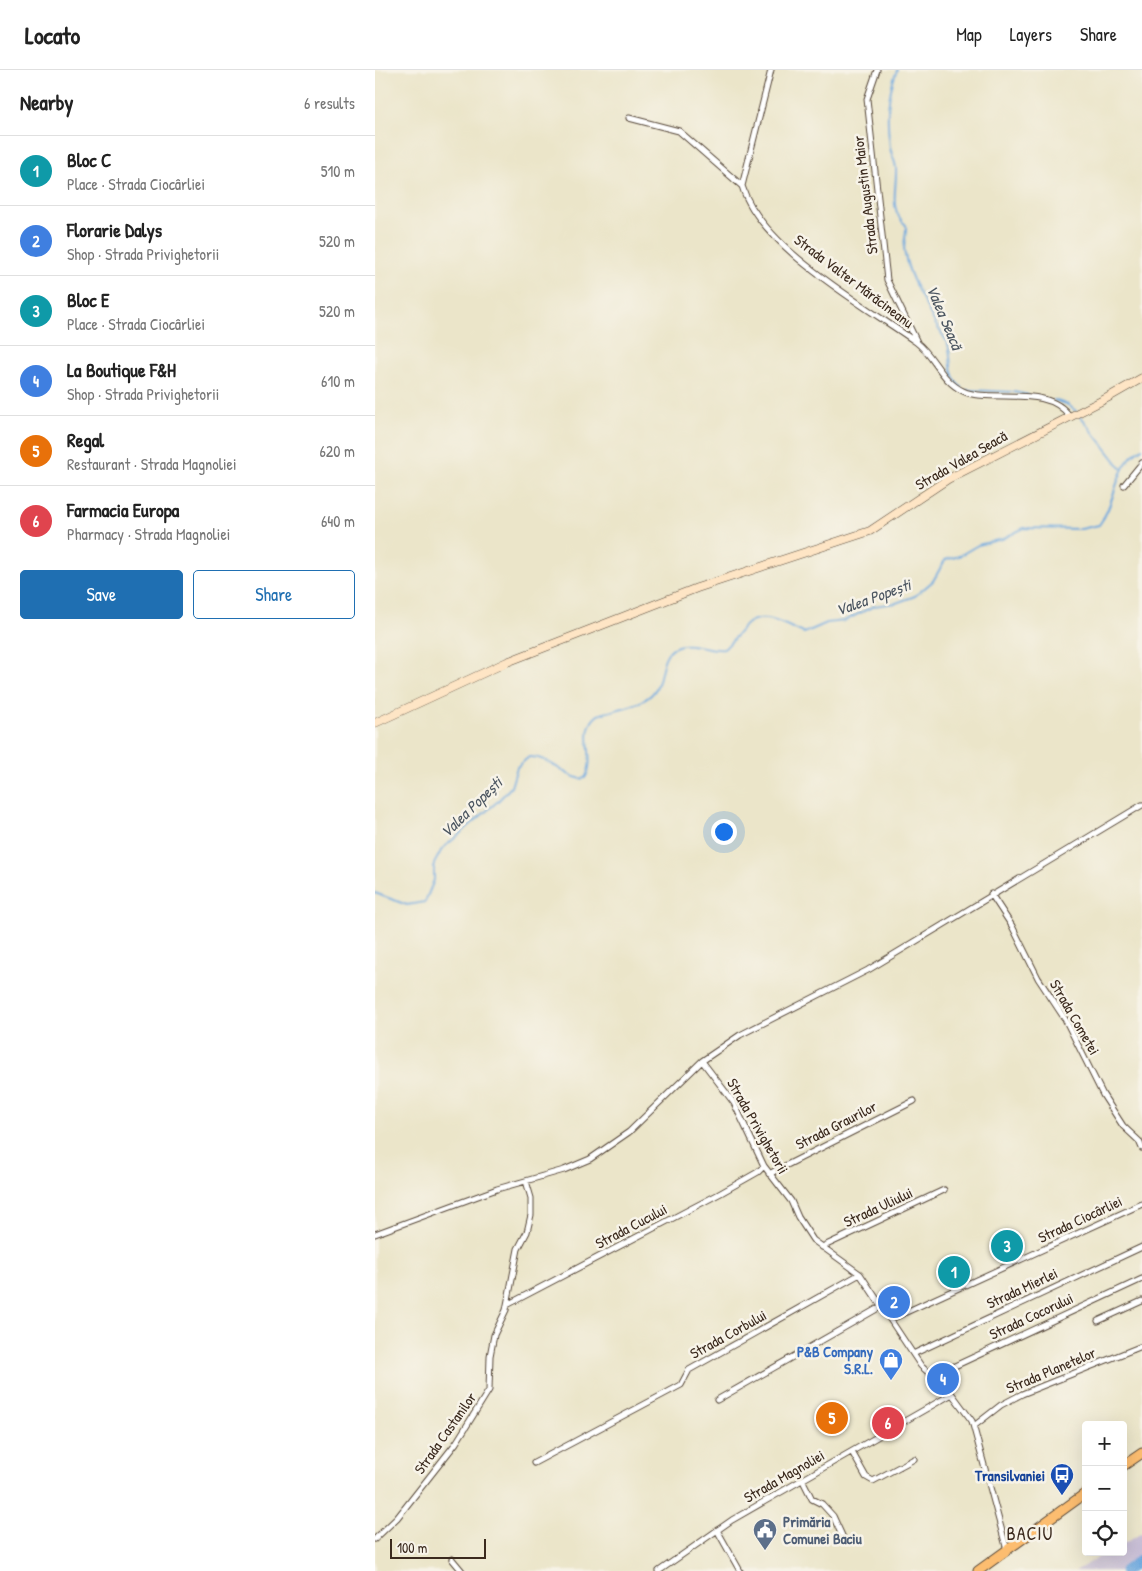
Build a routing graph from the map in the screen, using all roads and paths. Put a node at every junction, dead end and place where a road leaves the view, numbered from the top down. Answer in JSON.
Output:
{"nodes":[{"id":1,"x":771,"y":70,"type":"edge"},
{"id":2,"x":877,"y":70,"type":"edge"},
{"id":3,"x":629,"y":118,"type":"dead end"},
{"id":4,"x":742,"y":186,"type":"junction"},
{"id":5,"x":917,"y":342,"type":"junction"},
{"id":6,"x":1142,"y":378,"type":"edge"},
{"id":7,"x":1071,"y":416,"type":"junction"},
{"id":8,"x":1142,"y":463,"type":"edge"},
{"id":9,"x":1123,"y":485,"type":"dead end"},
{"id":10,"x":375,"y":723,"type":"edge"},
{"id":11,"x":1142,"y":805,"type":"edge"},
{"id":12,"x":991,"y":894,"type":"junction"},
{"id":13,"x":702,"y":1061,"type":"junction"},
{"id":14,"x":914,"y":1100,"type":"dead end"},
{"id":15,"x":1142,"y":1148,"type":"edge"},
{"id":16,"x":764,"y":1166,"type":"junction"},
{"id":17,"x":769,"y":1174,"type":"junction"},
{"id":18,"x":526,"y":1181,"type":"junction"},
{"id":19,"x":944,"y":1190,"type":"dead end"},
{"id":20,"x":1142,"y":1204,"type":"edge"},
{"id":21,"x":375,"y":1234,"type":"edge"},
{"id":22,"x":822,"y":1247,"type":"junction"},
{"id":23,"x":1142,"y":1247,"type":"edge"},
{"id":24,"x":860,"y":1274,"type":"junction"},
{"id":25,"x":1142,"y":1279,"type":"edge"},
{"id":26,"x":1142,"y":1301,"type":"edge"},
{"id":27,"x":507,"y":1305,"type":"junction"},
{"id":28,"x":881,"y":1306,"type":"junction"},
{"id":29,"x":891,"y":1319,"type":"junction"},
{"id":30,"x":1098,"y":1321,"type":"dead end"},
{"id":31,"x":1142,"y":1346,"type":"edge"},
{"id":32,"x":913,"y":1354,"type":"junction"},
{"id":33,"x":931,"y":1377,"type":"junction"},
{"id":34,"x":952,"y":1394,"type":"junction"},
{"id":35,"x":717,"y":1400,"type":"dead end"},
{"id":36,"x":975,"y":1426,"type":"junction"},
{"id":37,"x":852,"y":1452,"type":"junction"},
{"id":38,"x":1142,"y":1453,"type":"edge"},
{"id":39,"x":914,"y":1459,"type":"dead end"},
{"id":40,"x":534,"y":1463,"type":"dead end"},
{"id":41,"x":1127,"y":1463,"type":"edge"},
{"id":42,"x":802,"y":1479,"type":"junction"},
{"id":43,"x":1082,"y":1496,"type":"edge"},
{"id":44,"x":717,"y":1530,"type":"junction"},
{"id":45,"x":375,"y":1539,"type":"edge"},
{"id":46,"x":844,"y":1540,"type":"dead end"},
{"id":47,"x":1007,"y":1550,"type":"junction"},
{"id":48,"x":452,"y":1559,"type":"dead end"},
{"id":49,"x":462,"y":1571,"type":"edge"},
{"id":50,"x":659,"y":1571,"type":"edge"},
{"id":51,"x":740,"y":1571,"type":"edge"},
{"id":52,"x":978,"y":1571,"type":"edge"}],
"edges":[{"from":1,"to":4,"type":"street"},
{"from":2,"to":5,"type":"street","name":"Strada Augustin Maior"},
{"from":3,"to":4,"type":"street","name":"Strada Valter Mărăcineanu"},
{"from":4,"to":5,"type":"street","name":"Strada Valter Mărăcineanu"},
{"from":5,"to":7,"type":"street","name":"Strada Valter Mărăcineanu"},
{"from":6,"to":7,"type":"main road","name":"Strada Valea Seacă"},
{"from":7,"to":10,"type":"main road","name":"Strada Valea Seacă"},
{"from":8,"to":9,"type":"street"},
{"from":11,"to":12,"type":"street"},
{"from":12,"to":13,"type":"street"},
{"from":12,"to":15,"type":"street","name":"Strada Cometei"},
{"from":13,"to":16,"type":"street","name":"Strada Privighetorii"},
{"from":13,"to":18,"type":"street"},
{"from":14,"to":17,"type":"street","name":"Strada Graurilor"},
{"from":16,"to":17,"type":"street","name":"Strada Privighetorii"},
{"from":16,"to":27,"type":"street","name":"Strada Cucului"},
{"from":17,"to":22,"type":"street","name":"Strada Privighetorii"},
{"from":18,"to":21,"type":"street"},
{"from":18,"to":27,"type":"street","name":"Strada Castanilor"},
{"from":19,"to":22,"type":"street","name":"Strada Uliului"},
{"from":20,"to":29,"type":"street","name":"Strada Ciocârliei"},
{"from":22,"to":24,"type":"street","name":"Strada Privighetorii"},
{"from":23,"to":32,"type":"street","name":"Strada Mierlei"},
{"from":24,"to":28,"type":"street","name":"Strada Privighetorii"},
{"from":24,"to":40,"type":"street","name":"Strada Corbului"},
{"from":25,"to":33,"type":"street","name":"Strada Cocorului"},
{"from":26,"to":30,"type":"street"},
{"from":27,"to":45,"type":"street","name":"Strada Castanilor"},
{"from":28,"to":29,"type":"street","name":"Strada Privighetorii"},
{"from":28,"to":35,"type":"street"},
{"from":29,"to":32,"type":"street","name":"Strada Privighetorii"},
{"from":31,"to":36,"type":"street","name":"Strada Planetelor"},
{"from":32,"to":33,"type":"street","name":"Strada Privighetorii"},
{"from":33,"to":34,"type":"street","name":"Strada Privighetorii"},
{"from":34,"to":36,"type":"street","name":"Strada Privighetorii"},
{"from":34,"to":37,"type":"street","name":"Strada Magnoliei"},
{"from":36,"to":47,"type":"street","name":"Strada Privighetorii"},
{"from":37,"to":39,"type":"street"},
{"from":37,"to":42,"type":"street","name":"Strada Magnoliei"},
{"from":38,"to":41,"type":"main road"},
{"from":42,"to":44,"type":"street","name":"Strada Magnoliei"},
{"from":42,"to":46,"type":"street"},
{"from":43,"to":47,"type":"main road"},
{"from":44,"to":50,"type":"street","name":"Strada Magnoliei"},
{"from":44,"to":51,"type":"street"},
{"from":47,"to":52,"type":"main road"},
{"from":48,"to":49,"type":"street"}]}
